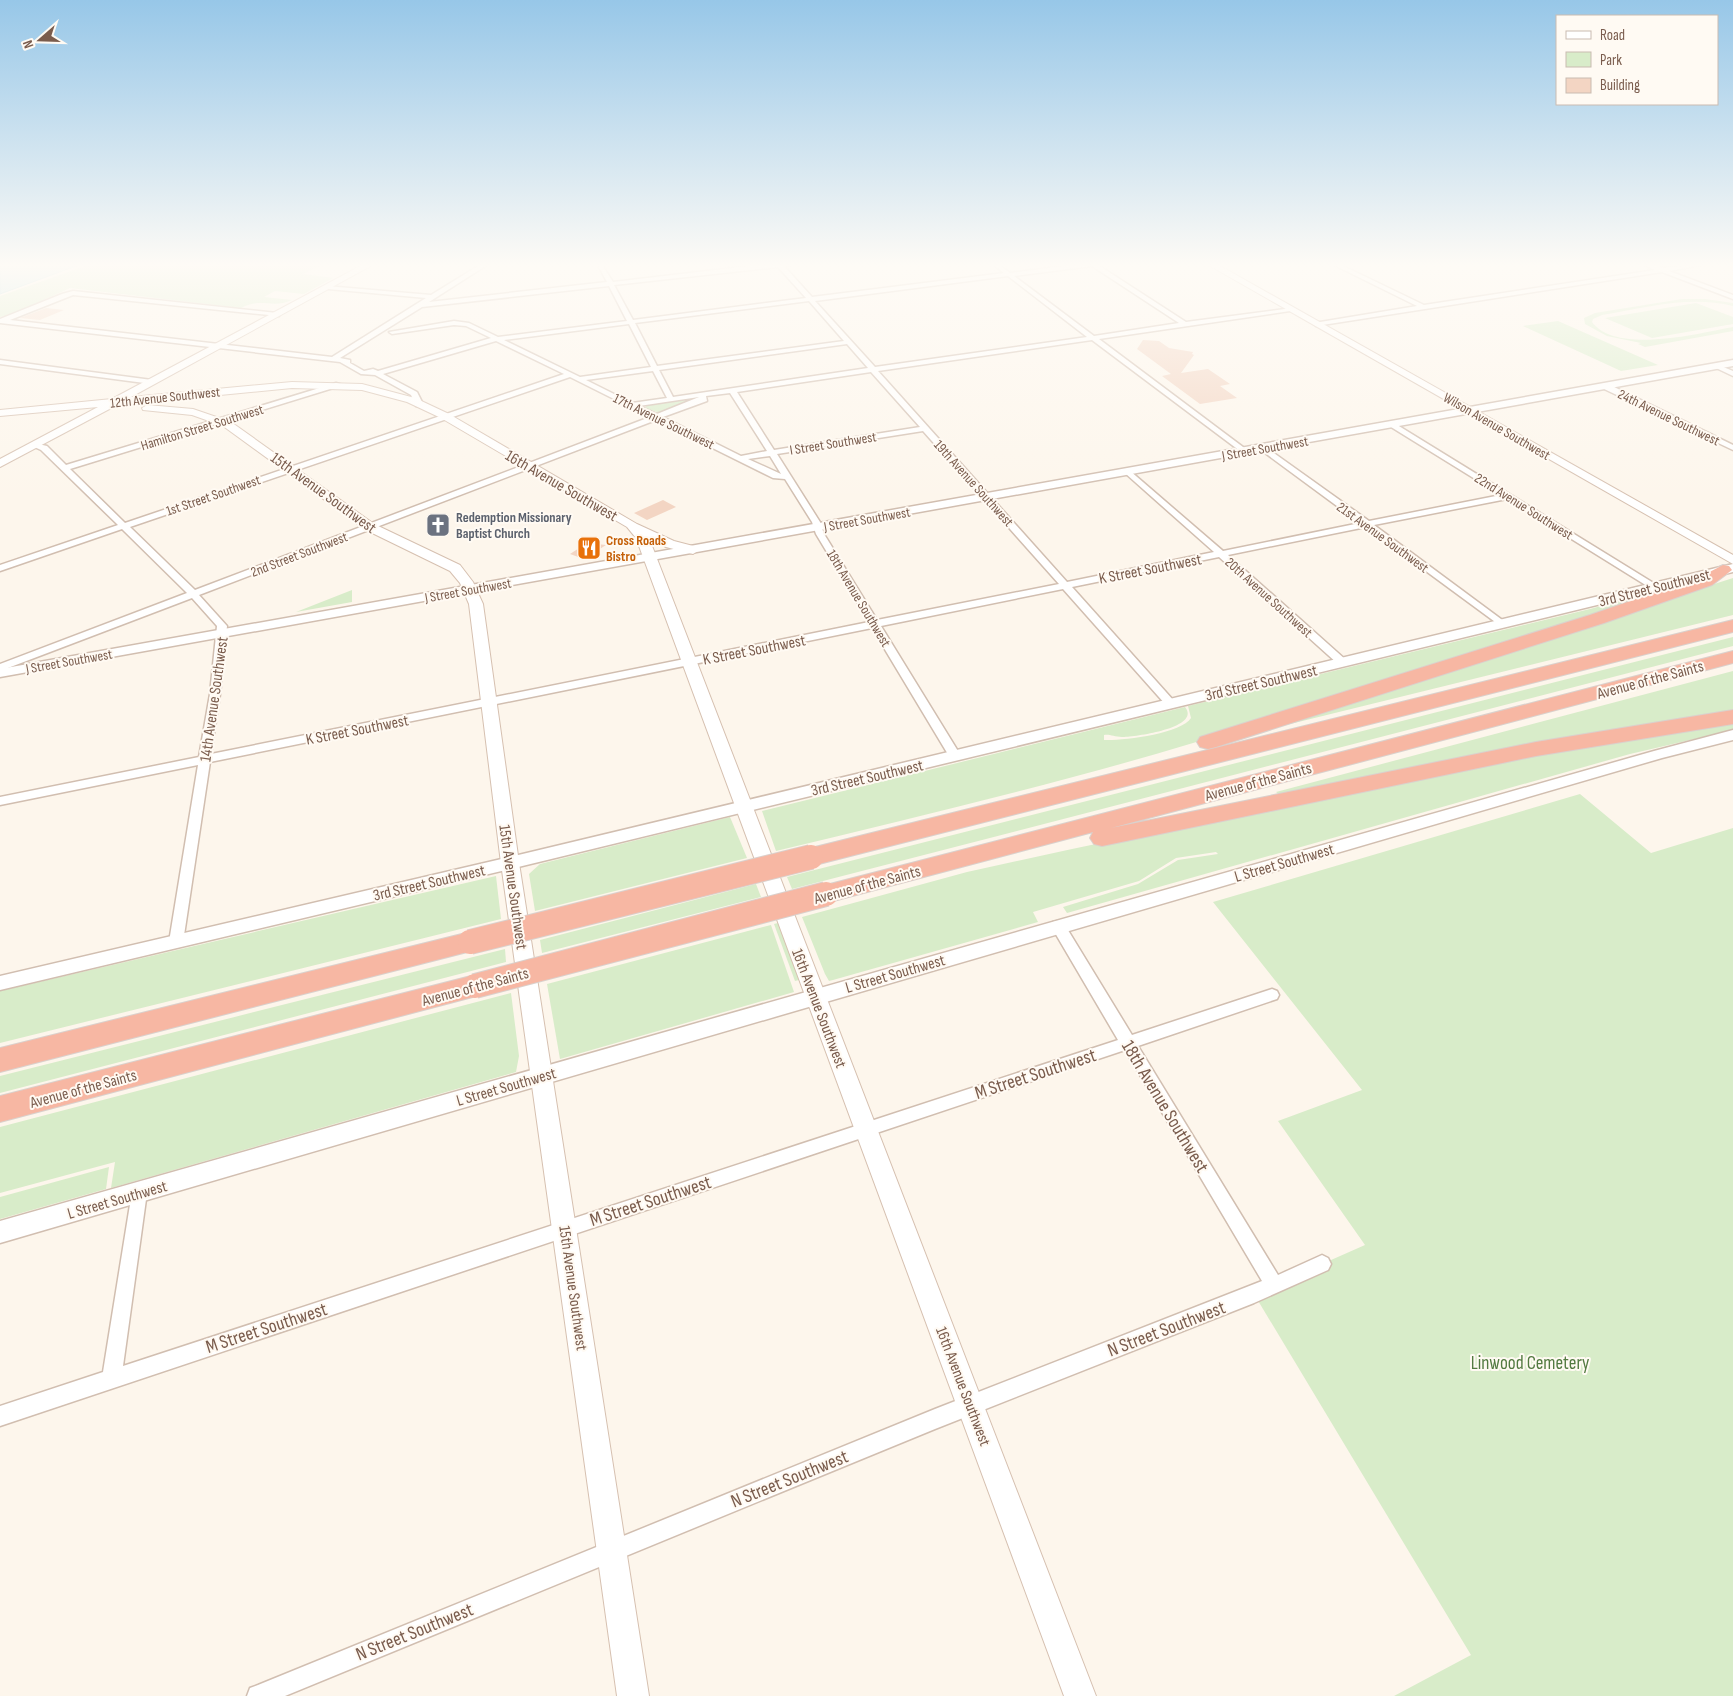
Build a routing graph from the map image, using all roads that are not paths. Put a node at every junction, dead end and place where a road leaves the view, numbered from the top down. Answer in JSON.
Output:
{"nodes":[{"id":1,"x":186,"y":342,"type":"edge"},
{"id":2,"x":226,"y":342,"type":"edge"},
{"id":3,"x":363,"y":342,"type":"edge"},
{"id":4,"x":485,"y":342,"type":"edge"},
{"id":5,"x":502,"y":342,"type":"edge"},
{"id":6,"x":642,"y":342,"type":"edge"},
{"id":7,"x":847,"y":342,"type":"edge"},
{"id":8,"x":848,"y":342,"type":"edge"},
{"id":9,"x":1057,"y":342,"type":"edge"},
{"id":10,"x":1099,"y":342,"type":"edge"},
{"id":11,"x":1348,"y":342,"type":"edge"},
{"id":12,"x":219,"y":346,"type":"junction"},
{"id":13,"x":338,"y":359,"type":"junction"},
{"id":14,"x":0,"y":362,"type":"edge"},
{"id":15,"x":1733,"y":363,"type":"edge"},
{"id":16,"x":1716,"y":366,"type":"junction"},
{"id":17,"x":655,"y":368,"type":"junction"},
{"id":18,"x":872,"y":369,"type":"junction"},
{"id":19,"x":377,"y":373,"type":"junction"},
{"id":20,"x":1733,"y":374,"type":"edge"},
{"id":21,"x":569,"y":375,"type":"junction"},
{"id":22,"x":578,"y":379,"type":"junction"},
{"id":23,"x":152,"y":382,"type":"junction"},
{"id":24,"x":339,"y":385,"type":"junction"},
{"id":25,"x":1605,"y":386,"type":"junction"},
{"id":26,"x":732,"y":390,"type":"junction"},
{"id":27,"x":701,"y":394,"type":"junction"},
{"id":28,"x":671,"y":399,"type":"junction"},
{"id":29,"x":112,"y":403,"type":"junction"},
{"id":30,"x":419,"y":404,"type":"junction"},
{"id":31,"x":631,"y":405,"type":"junction"},
{"id":32,"x":100,"y":409,"type":"junction"},
{"id":33,"x":1471,"y":411,"type":"junction"},
{"id":34,"x":0,"y":413,"type":"edge"},
{"id":35,"x":38,"y":415,"type":"junction"},
{"id":36,"x":445,"y":416,"type":"junction"},
{"id":37,"x":656,"y":417,"type":"junction"},
{"id":38,"x":0,"y":418,"type":"edge"},
{"id":39,"x":222,"y":421,"type":"junction"},
{"id":40,"x":1394,"y":425,"type":"junction"},
{"id":41,"x":925,"y":428,"type":"junction"},
{"id":42,"x":61,"y":430,"type":"junction"},
{"id":43,"x":34,"y":445,"type":"junction"},
{"id":44,"x":1264,"y":448,"type":"junction"},
{"id":45,"x":1733,"y":448,"type":"edge"},
{"id":46,"x":1244,"y":452,"type":"junction"},
{"id":47,"x":772,"y":453,"type":"junction"},
{"id":48,"x":740,"y":458,"type":"junction"},
{"id":49,"x":0,"y":463,"type":"edge"},
{"id":50,"x":530,"y":466,"type":"junction"},
{"id":51,"x":66,"y":468,"type":"junction"},
{"id":52,"x":290,"y":469,"type":"junction"},
{"id":53,"x":1129,"y":472,"type":"junction"},
{"id":54,"x":787,"y":478,"type":"junction"},
{"id":55,"x":1507,"y":496,"type":"junction"},
{"id":56,"x":987,"y":497,"type":"junction"},
{"id":57,"x":631,"y":524,"type":"junction"},
{"id":58,"x":1367,"y":524,"type":"junction"},
{"id":59,"x":124,"y":526,"type":"junction"},
{"id":60,"x":370,"y":527,"type":"junction"},
{"id":61,"x":818,"y":527,"type":"junction"},
{"id":62,"x":693,"y":550,"type":"junction"},
{"id":63,"x":1220,"y":554,"type":"junction"},
{"id":64,"x":651,"y":557,"type":"junction"},
{"id":65,"x":1730,"y":566,"type":"edge"},
{"id":66,"x":0,"y":568,"type":"edge"},
{"id":67,"x":1066,"y":585,"type":"junction"},
{"id":68,"x":1654,"y":587,"type":"junction"},
{"id":69,"x":470,"y":590,"type":"junction"},
{"id":70,"x":194,"y":595,"type":"junction"},
{"id":71,"x":1502,"y":624,"type":"junction"},
{"id":72,"x":875,"y":625,"type":"junction"},
{"id":73,"x":1733,"y":626,"type":"edge"},
{"id":74,"x":223,"y":633,"type":"junction"},
{"id":75,"x":1733,"y":658,"type":"edge"},
{"id":76,"x":690,"y":662,"type":"junction"},
{"id":77,"x":1342,"y":662,"type":"junction"},
{"id":78,"x":0,"y":668,"type":"edge"},
{"id":79,"x":0,"y":673,"type":"edge"},
{"id":80,"x":489,"y":703,"type":"junction"},
{"id":81,"x":1170,"y":704,"type":"junction"},
{"id":82,"x":1733,"y":718,"type":"edge"},
{"id":83,"x":1733,"y":735,"type":"edge"},
{"id":84,"x":954,"y":756,"type":"junction"},
{"id":85,"x":205,"y":760,"type":"junction"},
{"id":86,"x":0,"y":800,"type":"edge"},
{"id":87,"x":744,"y":806,"type":"junction"},
{"id":88,"x":980,"y":814,"type":"junction"},
{"id":89,"x":1004,"y":848,"type":"junction"},
{"id":90,"x":510,"y":863,"type":"junction"},
{"id":91,"x":1058,"y":926,"type":"junction"},
{"id":92,"x":176,"y":942,"type":"junction"},
{"id":93,"x":0,"y":983,"type":"edge"},
{"id":94,"x":1272,"y":995,"type":"dead end"},
{"id":95,"x":815,"y":996,"type":"junction"},
{"id":96,"x":1128,"y":1042,"type":"junction"},
{"id":97,"x":0,"y":1060,"type":"edge"},
{"id":98,"x":541,"y":1075,"type":"junction"},
{"id":99,"x":0,"y":1109,"type":"edge"},
{"id":100,"x":866,"y":1129,"type":"junction"},
{"id":101,"x":139,"y":1192,"type":"junction"},
{"id":102,"x":565,"y":1228,"type":"junction"},
{"id":103,"x":0,"y":1232,"type":"edge"},
{"id":104,"x":1322,"y":1264,"type":"dead end"},
{"id":105,"x":1274,"y":1285,"type":"junction"},
{"id":106,"x":112,"y":1378,"type":"junction"},
{"id":107,"x":971,"y":1404,"type":"junction"},
{"id":108,"x":0,"y":1416,"type":"edge"},
{"id":109,"x":613,"y":1550,"type":"junction"},
{"id":110,"x":258,"y":1696,"type":"edge"},
{"id":111,"x":633,"y":1696,"type":"edge"},
{"id":112,"x":1080,"y":1696,"type":"edge"}],
"edges":[{"from":1,"to":12,"type":"street"},
{"from":2,"to":12,"type":"main road"},
{"from":3,"to":13,"type":"street"},
{"from":4,"to":19,"type":"street"},
{"from":5,"to":21,"type":"street","name":"17th Avenue Southwest"},
{"from":6,"to":17,"type":"street"},
{"from":7,"to":17,"type":"street"},
{"from":8,"to":18,"type":"street","name":"19th Avenue Southwest"},
{"from":9,"to":18,"type":"street"},
{"from":10,"to":46,"type":"street"},
{"from":11,"to":33,"type":"main road","name":"Wilson Avenue Southwest"},
{"from":12,"to":13,"type":"street"},
{"from":12,"to":23,"type":"main road"},
{"from":13,"to":19,"type":"street"},
{"from":14,"to":23,"type":"street"},
{"from":15,"to":16,"type":"street","name":"J Street Southwest"},
{"from":16,"to":20,"type":"street"},
{"from":16,"to":25,"type":"street","name":"J Street Southwest"},
{"from":17,"to":22,"type":"street"},
{"from":17,"to":28,"type":"street"},
{"from":18,"to":26,"type":"street"},
{"from":18,"to":41,"type":"street","name":"19th Avenue Southwest"},
{"from":19,"to":30,"type":"street"},
{"from":21,"to":22,"type":"street","name":"17th Avenue Southwest"},
{"from":21,"to":36,"type":"street","name":"1st Street Southwest"},
{"from":22,"to":31,"type":"street","name":"17th Avenue Southwest"},
{"from":23,"to":29,"type":"main road"},
{"from":24,"to":29,"type":"main road","name":"12th Avenue Southwest"},
{"from":24,"to":30,"type":"main road","name":"12th Avenue Southwest"},
{"from":24,"to":39,"type":"street","name":"Hamilton Street Southwest"},
{"from":25,"to":33,"type":"street","name":"J Street Southwest"},
{"from":25,"to":45,"type":"street","name":"24th Avenue Southwest"},
{"from":26,"to":27,"type":"street"},
{"from":26,"to":47,"type":"street","name":"18th Avenue Southwest"},
{"from":27,"to":28,"type":"street"},
{"from":27,"to":37,"type":"street","name":"2nd Street Southwest"},
{"from":28,"to":31,"type":"street"},
{"from":29,"to":32,"type":"main road"},
{"from":29,"to":34,"type":"main road","name":"12th Avenue Southwest"},
{"from":30,"to":36,"type":"main road","name":"12th Avenue Southwest"},
{"from":31,"to":37,"type":"street","name":"17th Avenue Southwest"},
{"from":32,"to":35,"type":"main road","name":"12th Avenue Southwest"},
{"from":32,"to":39,"type":"main road","name":"15th Avenue Southwest"},
{"from":32,"to":42,"type":"main road"},
{"from":33,"to":40,"type":"street","name":"J Street Southwest"},
{"from":33,"to":65,"type":"main road","name":"Wilson Avenue Southwest"},
{"from":35,"to":38,"type":"main road","name":"12th Avenue Southwest"},
{"from":35,"to":42,"type":"main road"},
{"from":36,"to":50,"type":"main road","name":"16th Avenue Southwest"},
{"from":36,"to":52,"type":"street","name":"1st Street Southwest"},
{"from":37,"to":48,"type":"street","name":"17th Avenue Southwest"},
{"from":37,"to":50,"type":"street","name":"2nd Street Southwest"},
{"from":39,"to":51,"type":"street","name":"Hamilton Street Southwest"},
{"from":39,"to":52,"type":"main road","name":"15th Avenue Southwest"},
{"from":40,"to":44,"type":"street","name":"J Street Southwest"},
{"from":40,"to":55,"type":"street","name":"22nd Avenue Southwest"},
{"from":41,"to":47,"type":"street","name":"I Street Southwest"},
{"from":41,"to":56,"type":"street","name":"19th Avenue Southwest"},
{"from":42,"to":43,"type":"main road"},
{"from":43,"to":49,"type":"main road"},
{"from":43,"to":51,"type":"street","name":"14th Avenue Southwest"},
{"from":44,"to":46,"type":"street","name":"J Street Southwest"},
{"from":44,"to":58,"type":"street","name":"21st Avenue Southwest"},
{"from":46,"to":53,"type":"street","name":"J Street Southwest"},
{"from":47,"to":48,"type":"street","name":"I Street Southwest"},
{"from":47,"to":54,"type":"street","name":"18th Avenue Southwest"},
{"from":48,"to":54,"type":"street","name":"17th Avenue Southwest"},
{"from":50,"to":57,"type":"main road","name":"16th Avenue Southwest"},
{"from":50,"to":60,"type":"street","name":"2nd Street Southwest"},
{"from":51,"to":59,"type":"street","name":"14th Avenue Southwest"},
{"from":52,"to":59,"type":"street","name":"1st Street Southwest"},
{"from":52,"to":60,"type":"main road","name":"15th Avenue Southwest"},
{"from":53,"to":56,"type":"street","name":"J Street Southwest"},
{"from":53,"to":63,"type":"street","name":"20th Avenue Southwest"},
{"from":54,"to":61,"type":"street","name":"18th Avenue Southwest"},
{"from":55,"to":58,"type":"street","name":"K Street Southwest"},
{"from":55,"to":68,"type":"street","name":"22nd Avenue Southwest"},
{"from":56,"to":61,"type":"street","name":"J Street Southwest"},
{"from":56,"to":67,"type":"street","name":"19th Avenue Southwest"},
{"from":57,"to":62,"type":"main road"},
{"from":57,"to":64,"type":"main road","name":"16th Avenue Southwest"},
{"from":58,"to":63,"type":"street","name":"K Street Southwest"},
{"from":58,"to":71,"type":"street","name":"21st Avenue Southwest"},
{"from":59,"to":66,"type":"street","name":"1st Street Southwest"},
{"from":59,"to":70,"type":"street","name":"14th Avenue Southwest"},
{"from":60,"to":69,"type":"main road","name":"15th Avenue Southwest"},
{"from":60,"to":70,"type":"street","name":"2nd Street Southwest"},
{"from":61,"to":62,"type":"street","name":"J Street Southwest"},
{"from":61,"to":72,"type":"street","name":"18th Avenue Southwest"},
{"from":62,"to":64,"type":"street","name":"J Street Southwest"},
{"from":63,"to":67,"type":"street","name":"K Street Southwest"},
{"from":63,"to":77,"type":"street","name":"20th Avenue Southwest"},
{"from":64,"to":69,"type":"street","name":"J Street Southwest"},
{"from":64,"to":76,"type":"main road","name":"16th Avenue Southwest"},
{"from":65,"to":68,"type":"street","name":"3rd Street Southwest"},
{"from":65,"to":88,"type":"highway"},
{"from":67,"to":72,"type":"street","name":"K Street Southwest"},
{"from":67,"to":81,"type":"street","name":"19th Avenue Southwest"},
{"from":68,"to":71,"type":"street","name":"3rd Street Southwest"},
{"from":69,"to":74,"type":"street","name":"J Street Southwest"},
{"from":69,"to":80,"type":"main road","name":"15th Avenue Southwest"},
{"from":70,"to":74,"type":"street","name":"14th Avenue Southwest"},
{"from":70,"to":78,"type":"street","name":"2nd Street Southwest"},
{"from":71,"to":77,"type":"street","name":"3rd Street Southwest"},
{"from":72,"to":76,"type":"street","name":"K Street Southwest"},
{"from":72,"to":84,"type":"street","name":"18th Avenue Southwest"},
{"from":73,"to":88,"type":"highway","name":"Avenue of the Saints"},
{"from":74,"to":79,"type":"street","name":"J Street Southwest"},
{"from":74,"to":85,"type":"street","name":"14th Avenue Southwest"},
{"from":75,"to":89,"type":"highway","name":"Avenue of the Saints"},
{"from":76,"to":80,"type":"street","name":"K Street Southwest"},
{"from":76,"to":87,"type":"main road","name":"16th Avenue Southwest"},
{"from":77,"to":81,"type":"street","name":"3rd Street Southwest"},
{"from":80,"to":85,"type":"street","name":"K Street Southwest"},
{"from":80,"to":90,"type":"main road","name":"15th Avenue Southwest"},
{"from":81,"to":84,"type":"street","name":"3rd Street Southwest"},
{"from":82,"to":89,"type":"highway"},
{"from":83,"to":91,"type":"street","name":"L Street Southwest"},
{"from":84,"to":87,"type":"street","name":"3rd Street Southwest"},
{"from":85,"to":86,"type":"street","name":"K Street Southwest"},
{"from":85,"to":92,"type":"street","name":"14th Avenue Southwest"},
{"from":87,"to":90,"type":"street","name":"3rd Street Southwest"},
{"from":87,"to":95,"type":"main road","name":"16th Avenue Southwest"},
{"from":88,"to":97,"type":"highway","name":"Avenue of the Saints","bridge":true},
{"from":89,"to":99,"type":"highway","name":"Avenue of the Saints","bridge":true},
{"from":90,"to":92,"type":"street","name":"3rd Street Southwest"},
{"from":90,"to":98,"type":"main road","name":"15th Avenue Southwest"},
{"from":91,"to":95,"type":"street","name":"L Street Southwest"},
{"from":91,"to":96,"type":"street","name":"18th Avenue Southwest"},
{"from":92,"to":93,"type":"street","name":"3rd Street Southwest"},
{"from":94,"to":96,"type":"street","name":"M Street Southwest"},
{"from":95,"to":98,"type":"street","name":"L Street Southwest"},
{"from":95,"to":100,"type":"main road","name":"16th Avenue Southwest"},
{"from":96,"to":100,"type":"street","name":"M Street Southwest"},
{"from":96,"to":105,"type":"street","name":"18th Avenue Southwest"},
{"from":98,"to":101,"type":"street","name":"L Street Southwest"},
{"from":98,"to":102,"type":"main road","name":"15th Avenue Southwest"},
{"from":100,"to":102,"type":"street","name":"M Street Southwest"},
{"from":100,"to":107,"type":"main road","name":"16th Avenue Southwest"},
{"from":101,"to":103,"type":"street","name":"L Street Southwest"},
{"from":101,"to":106,"type":"street"},
{"from":102,"to":106,"type":"street","name":"M Street Southwest"},
{"from":102,"to":109,"type":"main road","name":"15th Avenue Southwest"},
{"from":104,"to":105,"type":"street","name":"N Street Southwest"},
{"from":105,"to":107,"type":"street","name":"N Street Southwest"},
{"from":106,"to":108,"type":"street","name":"M Street Southwest"},
{"from":107,"to":109,"type":"street","name":"N Street Southwest"},
{"from":107,"to":112,"type":"main road","name":"16th Avenue Southwest"},
{"from":109,"to":110,"type":"street","name":"N Street Southwest"},
{"from":109,"to":111,"type":"main road","name":"15th Avenue Southwest"}]}
